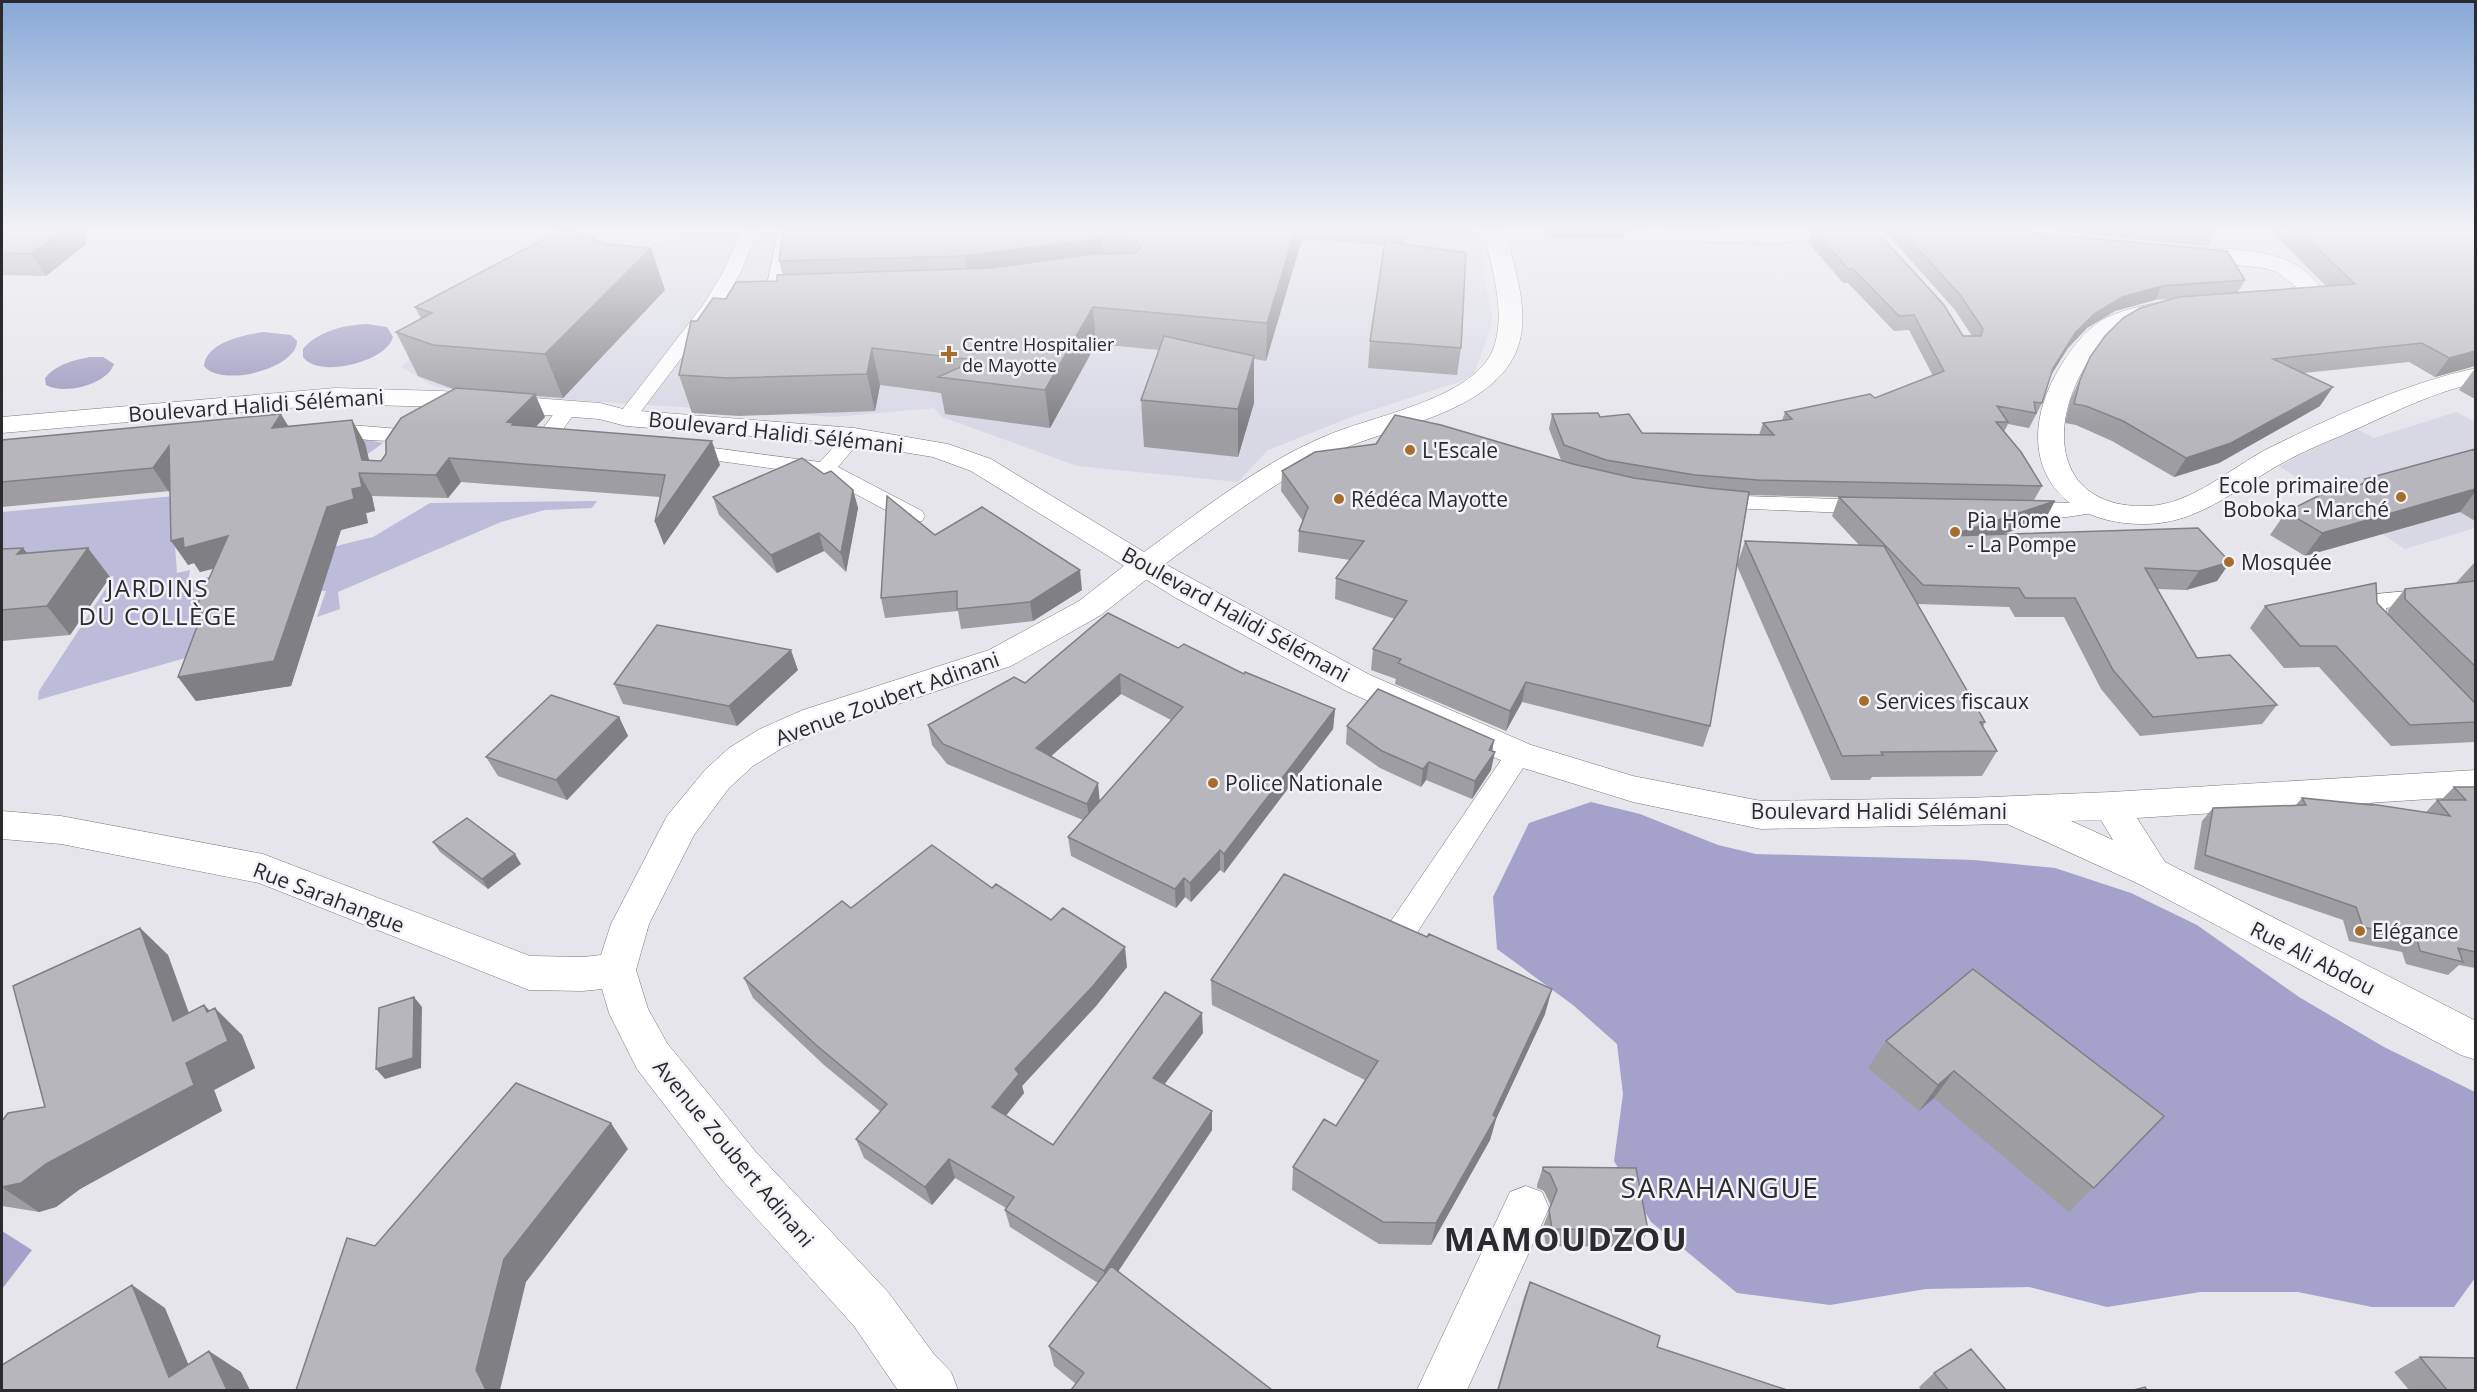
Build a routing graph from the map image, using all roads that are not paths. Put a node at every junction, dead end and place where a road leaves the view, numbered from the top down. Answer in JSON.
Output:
{"nodes":[{"id":1,"x":718,"y":296,"type":"edge"},
{"id":2,"x":774,"y":296,"type":"edge"},
{"id":3,"x":1508,"y":296,"type":"edge"},
{"id":4,"x":2294,"y":296,"type":"edge"},
{"id":5,"x":2244,"y":303,"type":"edge"},
{"id":6,"x":802,"y":305,"type":"edge"},
{"id":7,"x":2183,"y":307,"type":"edge"},
{"id":8,"x":2475,"y":375,"type":"edge"},
{"id":9,"x":466,"y":401,"type":"junction"},
{"id":10,"x":568,"y":408,"type":"junction"},
{"id":11,"x":80,"y":417,"type":"junction"},
{"id":12,"x":626,"y":418,"type":"junction"},
{"id":13,"x":2,"y":425,"type":"edge"},
{"id":14,"x":307,"y":427,"type":"edge"},
{"id":15,"x":404,"y":435,"type":"junction"},
{"id":16,"x":855,"y":436,"type":"junction"},
{"id":17,"x":62,"y":440,"type":"edge"},
{"id":18,"x":597,"y":441,"type":"edge"},
{"id":19,"x":668,"y":448,"type":"edge"},
{"id":20,"x":391,"y":453,"type":"edge"},
{"id":21,"x":825,"y":469,"type":"junction"},
{"id":22,"x":1692,"y":500,"type":"edge"},
{"id":23,"x":2098,"y":506,"type":"junction"},
{"id":24,"x":1895,"y":508,"type":"edge"},
{"id":25,"x":1995,"y":510,"type":"edge"},
{"id":26,"x":914,"y":516,"type":"edge"},
{"id":27,"x":1145,"y":565,"type":"junction"},
{"id":28,"x":2454,"y":596,"type":"edge"},
{"id":29,"x":2397,"y":647,"type":"edge"},
{"id":30,"x":1519,"y":754,"type":"junction"},
{"id":31,"x":2475,"y":783,"type":"edge"},
{"id":32,"x":2111,"y":806,"type":"junction"},
{"id":33,"x":2012,"y":811,"type":"junction"},
{"id":34,"x":2,"y":825,"type":"edge"},
{"id":35,"x":2152,"y":873,"type":"junction"},
{"id":36,"x":1402,"y":930,"type":"edge"},
{"id":37,"x":616,"y":970,"type":"junction"},
{"id":38,"x":2475,"y":1042,"type":"edge"},
{"id":39,"x":1526,"y":1208,"type":"dead end"},
{"id":40,"x":933,"y":1390,"type":"edge"},
{"id":41,"x":1442,"y":1390,"type":"edge"}],
"edges":[{"from":1,"to":12,"type":"lane"},
{"from":2,"to":6,"type":"lane"},
{"from":3,"to":27,"type":"street","name":"Avenue Zoubert Adinani"},
{"from":4,"to":5,"type":"street"},
{"from":7,"to":23,"type":"street"},
{"from":8,"to":23,"type":"street"},
{"from":9,"to":10,"type":"street","name":"Boulevard Halidi Sélémani"},
{"from":9,"to":11,"type":"street","name":"Boulevard Halidi Sélémani"},
{"from":9,"to":15,"type":"lane"},
{"from":10,"to":12,"type":"street","name":"Boulevard Halidi Sélémani"},
{"from":10,"to":18,"type":"lane"},
{"from":11,"to":13,"type":"street","name":"Boulevard Halidi Sélémani"},
{"from":11,"to":17,"type":"lane"},
{"from":12,"to":16,"type":"street","name":"Boulevard Halidi Sélémani"},
{"from":14,"to":15,"type":"lane"},
{"from":15,"to":20,"type":"lane"},
{"from":16,"to":21,"type":"lane"},
{"from":16,"to":27,"type":"street","name":"Boulevard Halidi Sélémani"},
{"from":19,"to":21,"type":"lane"},
{"from":21,"to":26,"type":"lane"},
{"from":22,"to":24,"type":"lane"},
{"from":23,"to":25,"type":"lane"},
{"from":27,"to":30,"type":"street","name":"Boulevard Halidi Sélémani"},
{"from":27,"to":37,"type":"street","name":"Avenue Zoubert Adinani"},
{"from":28,"to":29,"type":"lane"},
{"from":30,"to":33,"type":"street","name":"Boulevard Halidi Sélémani"},
{"from":30,"to":36,"type":"lane"},
{"from":31,"to":32,"type":"street","name":"Boulevard Halidi Sélémani"},
{"from":32,"to":33,"type":"street","name":"Boulevard Halidi Sélémani"},
{"from":32,"to":35,"type":"street"},
{"from":33,"to":35,"type":"street","name":"Rue Ali Abdou"},
{"from":34,"to":37,"type":"street","name":"Rue Sarahangue"},
{"from":35,"to":38,"type":"street","name":"Rue Ali Abdou"},
{"from":37,"to":40,"type":"street","name":"Avenue Zoubert Adinani"},
{"from":39,"to":41,"type":"street"}]}
